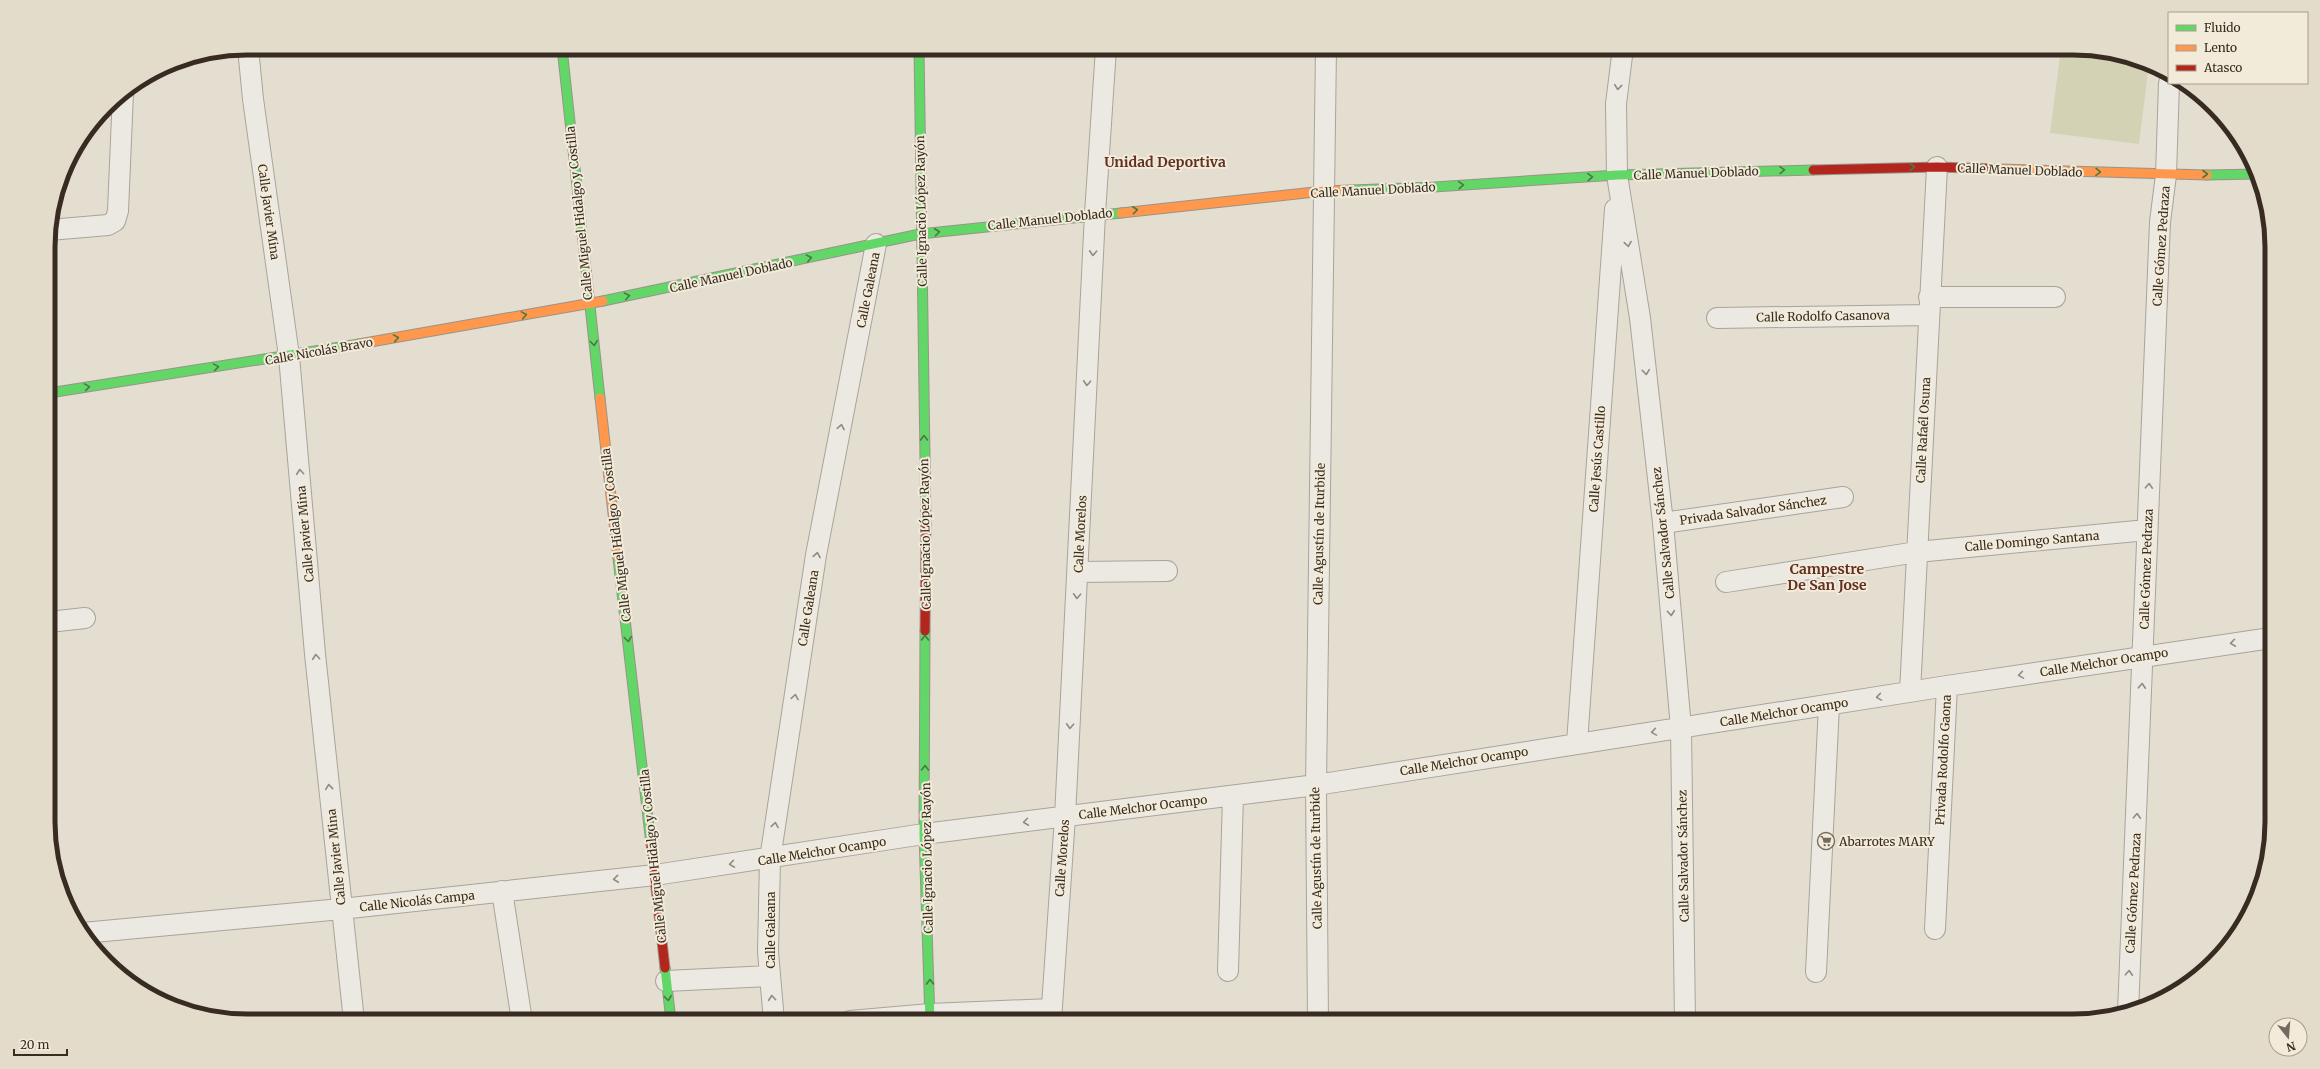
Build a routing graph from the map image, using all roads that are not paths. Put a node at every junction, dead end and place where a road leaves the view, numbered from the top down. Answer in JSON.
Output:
{"nodes":[{"id":1,"x":249,"y":55,"type":"edge"},
{"id":2,"x":563,"y":55,"type":"edge"},
{"id":3,"x":919,"y":55,"type":"edge"},
{"id":4,"x":1106,"y":55,"type":"edge"},
{"id":5,"x":1326,"y":55,"type":"edge"},
{"id":6,"x":1621,"y":55,"type":"edge"},
{"id":7,"x":2169,"y":84,"type":"edge"},
{"id":8,"x":123,"y":101,"type":"edge"},
{"id":9,"x":1937,"y":167,"type":"junction"},
{"id":10,"x":2250,"y":174,"type":"edge"},
{"id":11,"x":1617,"y":175,"type":"junction"},
{"id":12,"x":2166,"y":175,"type":"junction"},
{"id":13,"x":1324,"y":191,"type":"junction"},
{"id":14,"x":1095,"y":214,"type":"junction"},
{"id":15,"x":56,"y":230,"type":"edge"},
{"id":16,"x":920,"y":234,"type":"junction"},
{"id":17,"x":876,"y":244,"type":"junction"},
{"id":18,"x":2055,"y":296,"type":"dead end"},
{"id":19,"x":589,"y":304,"type":"junction"},
{"id":20,"x":1929,"y":306,"type":"junction"},
{"id":21,"x":1717,"y":318,"type":"dead end"},
{"id":22,"x":289,"y":356,"type":"junction"},
{"id":23,"x":55,"y":392,"type":"edge"},
{"id":24,"x":1843,"y":497,"type":"dead end"},
{"id":25,"x":1663,"y":523,"type":"junction"},
{"id":26,"x":2147,"y":530,"type":"junction"},
{"id":27,"x":1917,"y":552,"type":"junction"},
{"id":28,"x":1078,"y":572,"type":"junction"},
{"id":29,"x":1167,"y":572,"type":"dead end"},
{"id":30,"x":1726,"y":582,"type":"dead end"},
{"id":31,"x":85,"y":618,"type":"dead end"},
{"id":32,"x":55,"y":621,"type":"edge"},
{"id":33,"x":2265,"y":639,"type":"edge"},
{"id":34,"x":2144,"y":656,"type":"junction"},
{"id":35,"x":1947,"y":686,"type":"junction"},
{"id":36,"x":1910,"y":692,"type":"junction"},
{"id":37,"x":1829,"y":705,"type":"junction"},
{"id":38,"x":1681,"y":728,"type":"junction"},
{"id":39,"x":1577,"y":743,"type":"junction"},
{"id":40,"x":1316,"y":785,"type":"junction"},
{"id":41,"x":1233,"y":796,"type":"junction"},
{"id":42,"x":1065,"y":817,"type":"junction"},
{"id":43,"x":924,"y":834,"type":"junction"},
{"id":44,"x":770,"y":859,"type":"junction"},
{"id":45,"x":655,"y":876,"type":"junction"},
{"id":46,"x":502,"y":891,"type":"junction"},
{"id":47,"x":341,"y":909,"type":"junction"},
{"id":48,"x":1935,"y":929,"type":"dead end"},
{"id":49,"x":90,"y":932,"type":"edge"},
{"id":50,"x":1228,"y":971,"type":"dead end"},
{"id":51,"x":1816,"y":972,"type":"dead end"},
{"id":52,"x":770,"y":976,"type":"junction"},
{"id":53,"x":666,"y":981,"type":"junction"},
{"id":54,"x":2128,"y":1006,"type":"edge"},
{"id":55,"x":353,"y":1014,"type":"edge"},
{"id":56,"x":521,"y":1014,"type":"edge"},
{"id":57,"x":670,"y":1014,"type":"edge"},
{"id":58,"x":773,"y":1014,"type":"edge"},
{"id":59,"x":930,"y":1014,"type":"edge"},
{"id":60,"x":1051,"y":1014,"type":"edge"},
{"id":61,"x":1318,"y":1014,"type":"edge"},
{"id":62,"x":1685,"y":1014,"type":"edge"}],
"edges":[{"from":1,"to":22,"type":"street","name":"Calle Javier Mina"},
{"from":2,"to":19,"type":"street","name":"Calle Miguel Hidalgo y Costilla"},
{"from":3,"to":16,"type":"street","name":"Calle Ignacio López Rayón"},
{"from":4,"to":14,"type":"street","name":"Calle Morelos"},
{"from":5,"to":13,"type":"street","name":"Calle Agustín de Iturbide"},
{"from":6,"to":11,"type":"street","name":"Calle Salvador Sánchez","one_way":true},
{"from":7,"to":12,"type":"street","name":"Calle Gómez Pedraza"},
{"from":8,"to":15,"type":"street"},
{"from":11,"to":9,"type":"street","name":"Calle Manuel Doblado","one_way":true},
{"from":9,"to":12,"type":"street","name":"Calle Manuel Doblado","one_way":true},
{"from":9,"to":20,"type":"street","name":"Calle Rafaél Osuna"},
{"from":12,"to":10,"type":"street","name":"Calle Gómez Pedraza","one_way":true},
{"from":13,"to":11,"type":"street","name":"Calle Manuel Doblado","one_way":true},
{"from":11,"to":25,"type":"street","name":"Calle Salvador Sánchez","one_way":true},
{"from":11,"to":39,"type":"street","name":"Calle Jesús Castillo"},
{"from":26,"to":12,"type":"street","name":"Calle Gómez Pedraza","one_way":true},
{"from":14,"to":13,"type":"street","name":"Calle Manuel Doblado","one_way":true},
{"from":13,"to":40,"type":"street","name":"Calle Agustín de Iturbide"},
{"from":16,"to":14,"type":"street","name":"Calle Manuel Doblado","one_way":true},
{"from":14,"to":28,"type":"street","name":"Calle Morelos","one_way":true},
{"from":16,"to":17,"type":"street","name":"Calle Manuel Doblado"},
{"from":43,"to":16,"type":"street","name":"Calle Ignacio López Rayón","one_way":true},
{"from":19,"to":17,"type":"street","name":"Calle Manuel Doblado","one_way":true},
{"from":44,"to":17,"type":"street","name":"Calle Galeana","one_way":true},
{"from":18,"to":20,"type":"street","name":"Calle Rodolfo Casanova"},
{"from":22,"to":19,"type":"street","name":"Calle Nicolás Bravo","one_way":true},
{"from":19,"to":45,"type":"street","name":"Calle Miguel Hidalgo y Costilla","one_way":true},
{"from":20,"to":21,"type":"street","name":"Calle Rodolfo Casanova"},
{"from":20,"to":27,"type":"street","name":"Calle Rafaél Osuna"},
{"from":23,"to":22,"type":"street","name":"Calle Nicolás Bravo","one_way":true},
{"from":47,"to":22,"type":"street","name":"Calle Javier Mina","one_way":true},
{"from":24,"to":25,"type":"street","name":"Privada Salvador Sánchez"},
{"from":25,"to":38,"type":"street","name":"Calle Salvador Sánchez","one_way":true},
{"from":26,"to":27,"type":"street","name":"Calle Domingo Santana"},
{"from":26,"to":34,"type":"street","name":"Calle Gómez Pedraza"},
{"from":27,"to":30,"type":"street","name":"Calle Domingo Santana"},
{"from":27,"to":36,"type":"street","name":"Calle Rafaél Osuna"},
{"from":28,"to":29,"type":"street"},
{"from":28,"to":42,"type":"street","name":"Calle Morelos","one_way":true},
{"from":31,"to":32,"type":"street"},
{"from":33,"to":34,"type":"street","name":"Calle Melchor Ocampo","one_way":true},
{"from":34,"to":35,"type":"street","name":"Calle Melchor Ocampo","one_way":true},
{"from":54,"to":34,"type":"street","name":"Calle Gómez Pedraza","one_way":true},
{"from":35,"to":36,"type":"street","name":"Calle Melchor Ocampo"},
{"from":35,"to":48,"type":"street","name":"Privada Rodolfo Gaona"},
{"from":36,"to":37,"type":"street","name":"Calle Melchor Ocampo","one_way":true},
{"from":37,"to":38,"type":"street","name":"Calle Melchor Ocampo"},
{"from":37,"to":51,"type":"street"},
{"from":38,"to":39,"type":"street","name":"Calle Melchor Ocampo","one_way":true},
{"from":38,"to":62,"type":"street","name":"Calle Salvador Sánchez"},
{"from":39,"to":40,"type":"street","name":"Calle Melchor Ocampo"},
{"from":40,"to":41,"type":"street","name":"Calle Melchor Ocampo"},
{"from":40,"to":61,"type":"street","name":"Calle Agustín de Iturbide"},
{"from":41,"to":42,"type":"street","name":"Calle Melchor Ocampo"},
{"from":41,"to":50,"type":"street"},
{"from":42,"to":43,"type":"street","name":"Calle Melchor Ocampo","one_way":true},
{"from":42,"to":60,"type":"street","name":"Calle Morelos"},
{"from":43,"to":44,"type":"street","name":"Calle Melchor Ocampo"},
{"from":59,"to":43,"type":"street","name":"Calle Ignacio López Rayón","one_way":true},
{"from":44,"to":45,"type":"street","name":"Calle Melchor Ocampo","one_way":true},
{"from":44,"to":52,"type":"street","name":"Calle Galeana"},
{"from":45,"to":46,"type":"street","name":"Calle Nicolás Campa","one_way":true},
{"from":45,"to":53,"type":"street","name":"Calle Miguel Hidalgo y Costilla"},
{"from":46,"to":47,"type":"street","name":"Calle Nicolás Campa"},
{"from":46,"to":56,"type":"street"},
{"from":47,"to":49,"type":"street","name":"Calle Nicolás Campa"},
{"from":47,"to":55,"type":"street","name":"Calle Javier Mina"},
{"from":52,"to":53,"type":"street"},
{"from":58,"to":52,"type":"street","name":"Calle Galeana","one_way":true},
{"from":53,"to":57,"type":"street","name":"Calle Miguel Hidalgo y Costilla","one_way":true}]}
